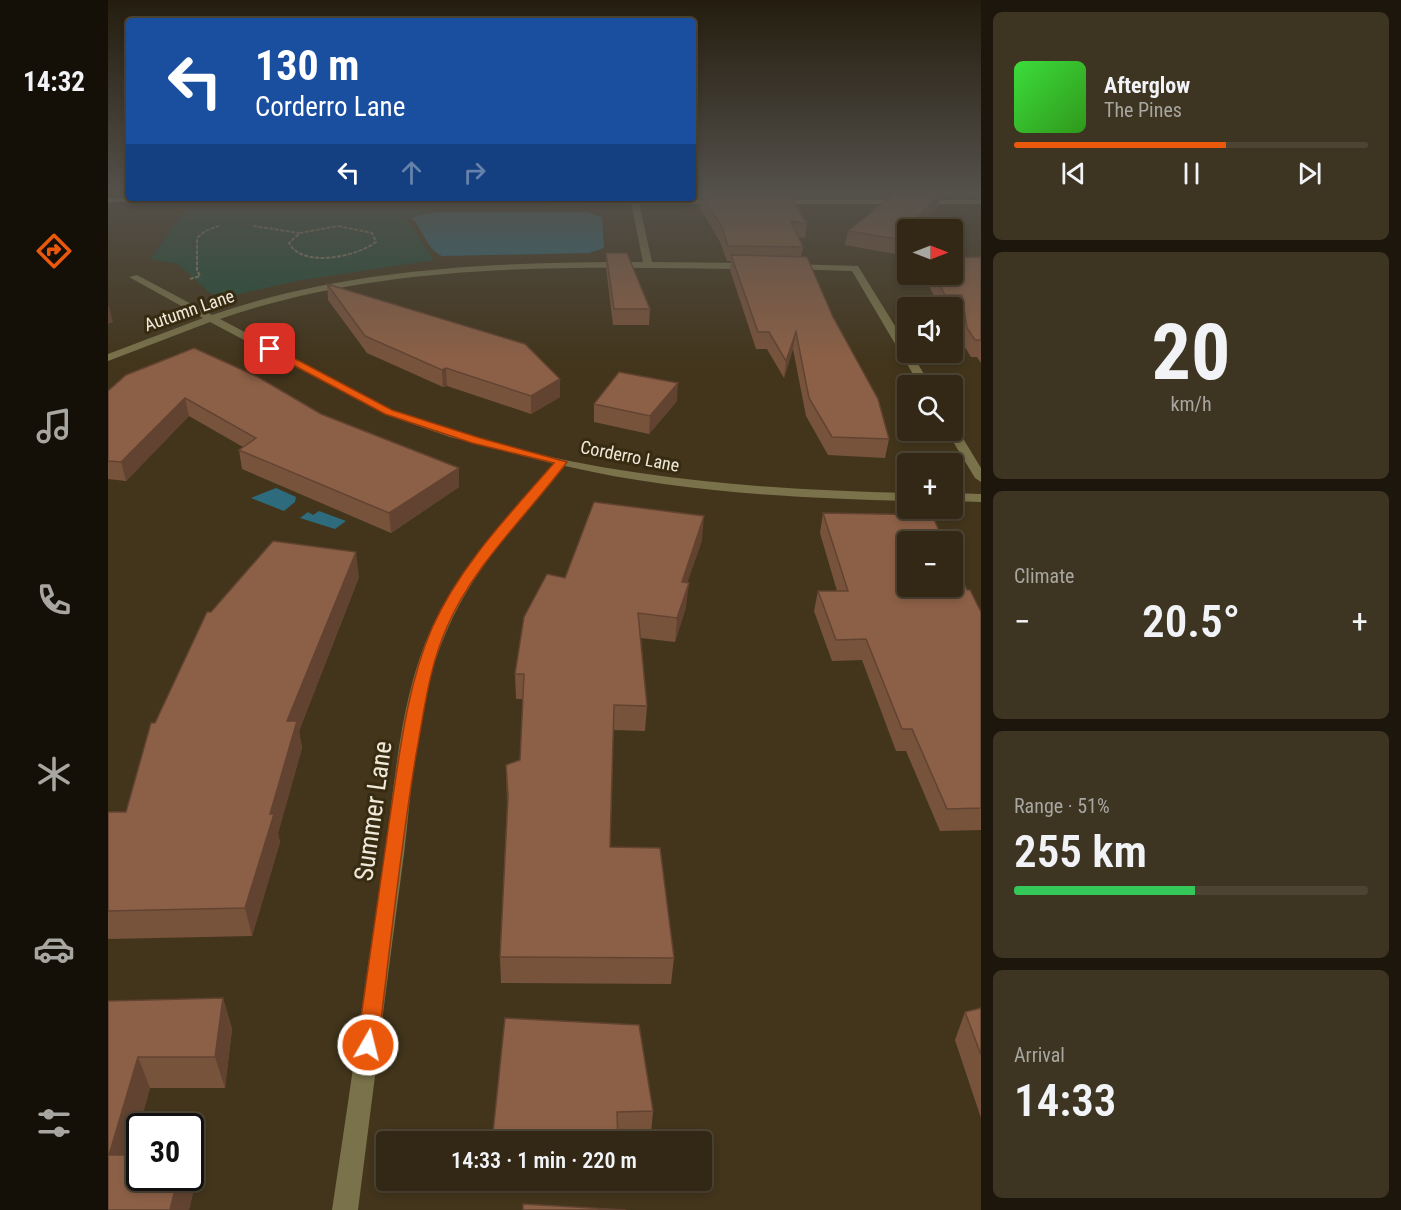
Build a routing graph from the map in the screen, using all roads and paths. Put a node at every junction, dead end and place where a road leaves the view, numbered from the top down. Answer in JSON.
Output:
{"nodes":[{"id":1,"x":197,"y":248,"type":"edge"},
{"id":2,"x":292,"y":248,"type":"edge"},
{"id":3,"x":366,"y":248,"type":"edge"},
{"id":4,"x":645,"y":248,"type":"edge"},
{"id":5,"x":648,"y":265,"type":"junction"},
{"id":6,"x":763,"y":266,"type":"edge"},
{"id":7,"x":774,"y":267,"type":"edge"},
{"id":8,"x":134,"y":277,"type":"dead end"},
{"id":9,"x":186,"y":279,"type":"dead end"},
{"id":10,"x":211,"y":318,"type":"junction"},
{"id":11,"x":108,"y":358,"type":"edge"},
{"id":12,"x":919,"y":375,"type":"edge"},
{"id":13,"x":959,"y":441,"type":"edge"},
{"id":14,"x":562,"y":462,"type":"junction"},
{"id":15,"x":981,"y":478,"type":"edge"},
{"id":16,"x":897,"y":497,"type":"edge"},
{"id":17,"x":963,"y":497,"type":"edge"},
{"id":18,"x":981,"y":498,"type":"edge"},
{"id":19,"x":345,"y":1210,"type":"edge"}],
"edges":[{"from":1,"to":9,"type":"path"},
{"from":2,"to":3,"type":"path"},
{"from":4,"to":5,"type":"street"},
{"from":5,"to":6,"type":"street","name":"Autumn Lane"},
{"from":5,"to":10,"type":"street","name":"Autumn Lane"},
{"from":7,"to":12,"type":"street"},
{"from":8,"to":10,"type":"street","name":"Corderro Lane"},
{"from":10,"to":11,"type":"street","name":"Autumn Lane"},
{"from":10,"to":14,"type":"street","name":"Corderro Lane"},
{"from":13,"to":15,"type":"street"},
{"from":14,"to":16,"type":"street","name":"Corderro Lane"},
{"from":14,"to":19,"type":"street","name":"Summer Lane"},
{"from":17,"to":18,"type":"street"}]}
